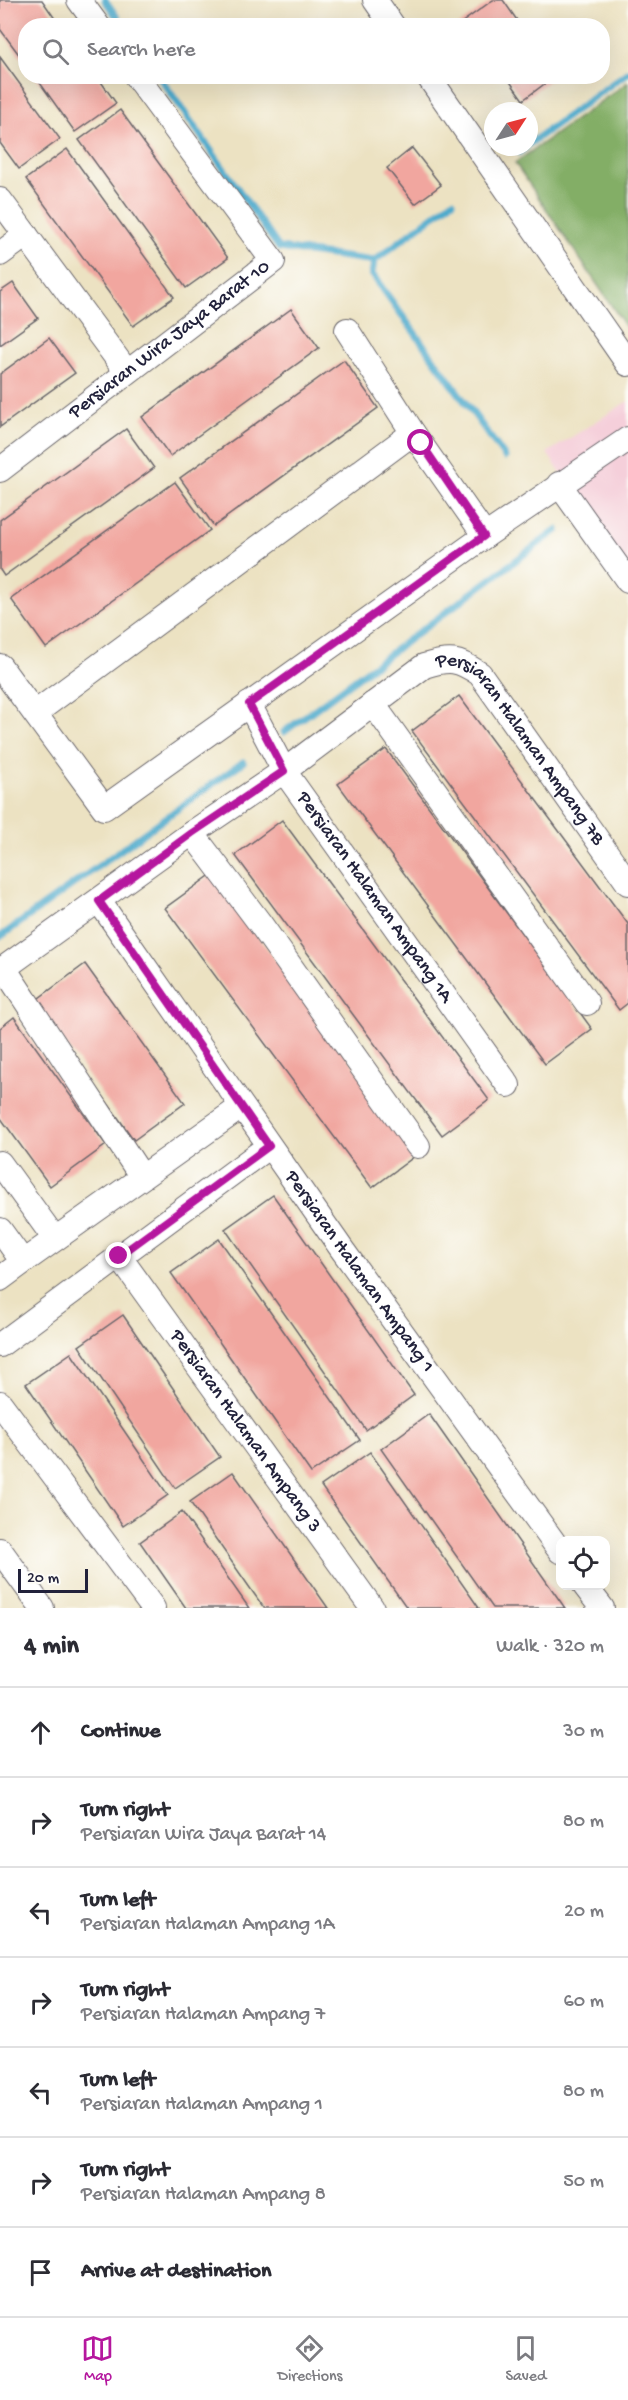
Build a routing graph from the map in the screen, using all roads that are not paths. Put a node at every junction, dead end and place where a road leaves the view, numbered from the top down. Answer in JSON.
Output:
{"nodes":[{"id":1,"x":79,"y":0,"type":"edge"},
{"id":2,"x":375,"y":0,"type":"edge"},
{"id":3,"x":92,"y":18,"type":"edge"},
{"id":4,"x":387,"y":18,"type":"edge"},
{"id":5,"x":142,"y":84,"type":"edge"},
{"id":6,"x":434,"y":84,"type":"edge"},
{"id":7,"x":0,"y":200,"type":"edge"},
{"id":8,"x":26,"y":235,"type":"junction"},
{"id":9,"x":0,"y":254,"type":"edge"},
{"id":10,"x":346,"y":330,"type":"dead end"},
{"id":11,"x":628,"y":364,"type":"edge"},
{"id":12,"x":127,"y":372,"type":"junction"},
{"id":13,"x":413,"y":433,"type":"junction"},
{"id":14,"x":628,"y":439,"type":"edge"},
{"id":15,"x":0,"y":470,"type":"edge"},
{"id":16,"x":559,"y":484,"type":"junction"},
{"id":17,"x":484,"y":536,"type":"junction"},
{"id":18,"x":628,"y":581,"type":"edge"},
{"id":19,"x":0,"y":666,"type":"edge"},
{"id":20,"x":249,"y":704,"type":"junction"},
{"id":21,"x":373,"y":705,"type":"junction"},
{"id":22,"x":35,"y":713,"type":"junction"},
{"id":23,"x":284,"y":771,"type":"junction"},
{"id":24,"x":192,"y":833,"type":"junction"},
{"id":25,"x":628,"y":883,"type":"edge"},
{"id":26,"x":99,"y":901,"type":"junction"},
{"id":27,"x":2,"y":969,"type":"edge"},
{"id":28,"x":587,"y":1003,"type":"dead end"},
{"id":29,"x":508,"y":1085,"type":"dead end"},
{"id":30,"x":241,"y":1107,"type":"junction"},
{"id":31,"x":269,"y":1146,"type":"junction"},
{"id":32,"x":418,"y":1146,"type":"dead end"},
{"id":33,"x":0,"y":1163,"type":"edge"},
{"id":34,"x":142,"y":1177,"type":"junction"},
{"id":35,"x":0,"y":1230,"type":"edge"},
{"id":36,"x":55,"y":1239,"type":"junction"},
{"id":37,"x":119,"y":1256,"type":"junction"},
{"id":38,"x":23,"y":1262,"type":"junction"},
{"id":39,"x":0,"y":1279,"type":"edge"},
{"id":40,"x":0,"y":1345,"type":"edge"},
{"id":41,"x":0,"y":1403,"type":"edge"},
{"id":42,"x":556,"y":1544,"type":"edge"},
{"id":43,"x":0,"y":1550,"type":"edge"},
{"id":44,"x":588,"y":1590,"type":"edge"},
{"id":45,"x":42,"y":1608,"type":"edge"},
{"id":46,"x":153,"y":1608,"type":"edge"},
{"id":47,"x":372,"y":1608,"type":"edge"},
{"id":48,"x":602,"y":1608,"type":"edge"}],
"edges":[{"from":1,"to":3,"type":"street"},
{"from":2,"to":4,"type":"street"},
{"from":5,"to":12,"type":"street","name":"Persiaran Wira Jaya Barat 10"},
{"from":6,"to":11,"type":"street"},
{"from":7,"to":8,"type":"street"},
{"from":8,"to":9,"type":"street"},
{"from":8,"to":12,"type":"street"},
{"from":10,"to":13,"type":"street"},
{"from":12,"to":15,"type":"street","name":"Persiaran Wira Jaya Barat 10"},
{"from":13,"to":17,"type":"street"},
{"from":13,"to":22,"type":"street"},
{"from":14,"to":16,"type":"street"},
{"from":16,"to":17,"type":"street"},
{"from":16,"to":18,"type":"street"},
{"from":17,"to":20,"type":"street"},
{"from":19,"to":22,"type":"street"},
{"from":20,"to":22,"type":"street"},
{"from":20,"to":23,"type":"street","name":"Persiaran Halaman Ampang 1A"},
{"from":21,"to":23,"type":"street"},
{"from":21,"to":25,"type":"street","name":"Persiaran Halaman Ampang 7B"},
{"from":21,"to":28,"type":"street"},
{"from":23,"to":24,"type":"street"},
{"from":23,"to":29,"type":"street","name":"Persiaran Halaman Ampang 1A"},
{"from":24,"to":26,"type":"street"},
{"from":24,"to":32,"type":"street"},
{"from":26,"to":27,"type":"street"},
{"from":26,"to":30,"type":"street","name":"Persiaran Halaman Ampang 1"},
{"from":27,"to":34,"type":"street"},
{"from":30,"to":31,"type":"street","name":"Persiaran Halaman Ampang 1"},
{"from":30,"to":34,"type":"street"},
{"from":31,"to":37,"type":"street"},
{"from":31,"to":42,"type":"street","name":"Persiaran Halaman Ampang 1"},
{"from":33,"to":36,"type":"street"},
{"from":34,"to":36,"type":"street"},
{"from":35,"to":38,"type":"street"},
{"from":36,"to":38,"type":"street"},
{"from":37,"to":40,"type":"street"},
{"from":37,"to":47,"type":"street","name":"Persiaran Halaman Ampang 3"},
{"from":38,"to":39,"type":"street"},
{"from":41,"to":46,"type":"street"},
{"from":43,"to":45,"type":"street"},
{"from":44,"to":48,"type":"street"}]}
